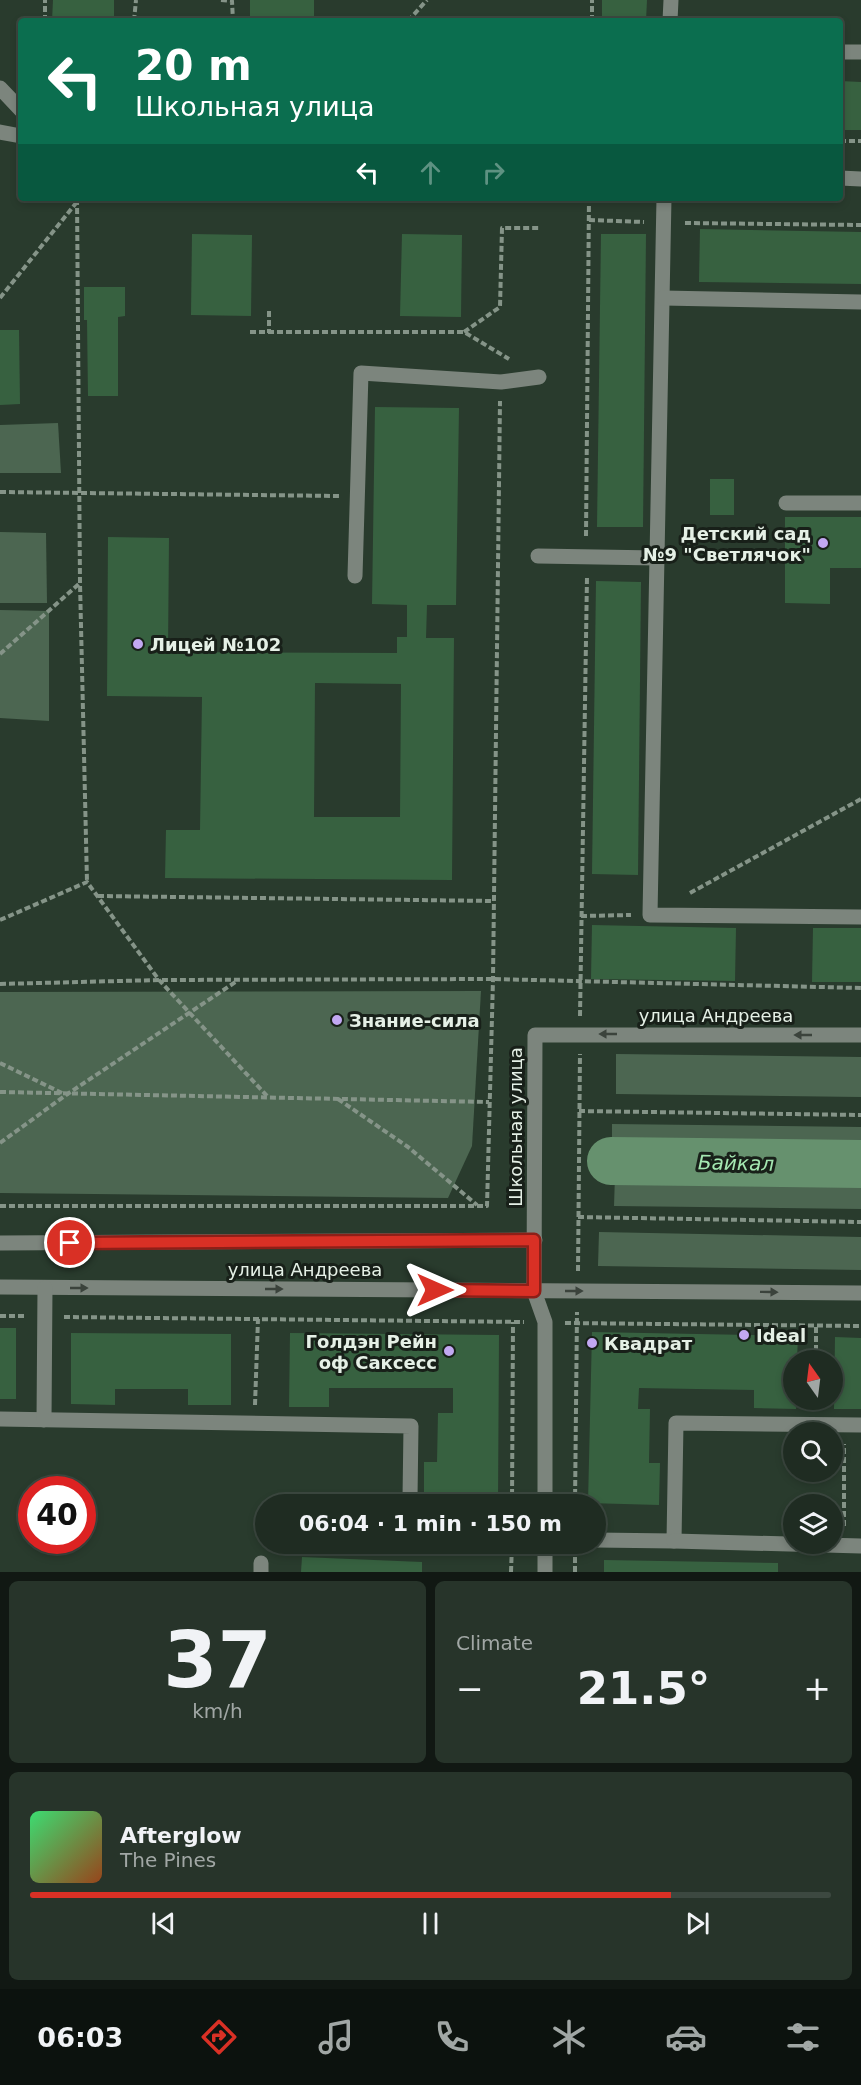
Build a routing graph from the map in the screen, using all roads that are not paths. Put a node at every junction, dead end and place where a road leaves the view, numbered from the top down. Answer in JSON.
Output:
{"nodes":[{"id":1,"x":671,"y":0,"type":"edge"},
{"id":2,"x":670,"y":18,"type":"edge"},
{"id":3,"x":843,"y":52,"type":"edge"},
{"id":4,"x":861,"y":52,"type":"edge"},
{"id":5,"x":0,"y":88,"type":"edge"},
{"id":6,"x":18,"y":107,"type":"edge"},
{"id":7,"x":0,"y":132,"type":"edge"},
{"id":8,"x":18,"y":135,"type":"edge"},
{"id":9,"x":843,"y":178,"type":"edge"},
{"id":10,"x":861,"y":179,"type":"edge"},
{"id":11,"x":664,"y":201,"type":"edge"},
{"id":12,"x":663,"y":298,"type":"junction"},
{"id":13,"x":861,"y":302,"type":"edge"},
{"id":14,"x":539,"y":377,"type":"road end"},
{"id":15,"x":786,"y":503,"type":"dead end"},
{"id":16,"x":861,"y":503,"type":"edge"},
{"id":17,"x":538,"y":556,"type":"dead end"},
{"id":18,"x":657,"y":558,"type":"junction"},
{"id":19,"x":355,"y":576,"type":"dead end"},
{"id":20,"x":861,"y":916,"type":"edge"},
{"id":21,"x":535,"y":1035,"type":"joint"},
{"id":22,"x":861,"y":1035,"type":"edge"},
{"id":23,"x":534,"y":1240,"type":"junction"},
{"id":24,"x":0,"y":1244,"type":"edge"},
{"id":25,"x":0,"y":1287,"type":"edge"},
{"id":26,"x":45,"y":1288,"type":"junction"},
{"id":27,"x":534,"y":1291,"type":"junction"},
{"id":28,"x":861,"y":1293,"type":"edge"},
{"id":29,"x":0,"y":1419,"type":"edge"},
{"id":30,"x":44,"y":1420,"type":"junction"},
{"id":31,"x":861,"y":1425,"type":"edge"},
{"id":32,"x":410,"y":1494,"type":"edge"},
{"id":33,"x":545,"y":1494,"type":"edge"},
{"id":34,"x":606,"y":1540,"type":"edge"},
{"id":35,"x":674,"y":1541,"type":"junction"},
{"id":36,"x":861,"y":1546,"type":"edge"},
{"id":37,"x":545,"y":1554,"type":"edge"},
{"id":38,"x":545,"y":1572,"type":"edge"}],
"edges":[{"from":1,"to":2,"type":"street"},
{"from":3,"to":4,"type":"street"},
{"from":5,"to":6,"type":"street"},
{"from":7,"to":8,"type":"street"},
{"from":9,"to":10,"type":"street"},
{"from":11,"to":12,"type":"street"},
{"from":12,"to":13,"type":"street"},
{"from":12,"to":18,"type":"street"},
{"from":14,"to":19,"type":"street"},
{"from":15,"to":16,"type":"street"},
{"from":17,"to":18,"type":"street"},
{"from":18,"to":20,"type":"street"},
{"from":22,"to":21,"type":"street","name":"улица Андреева","one_way":true},
{"from":21,"to":23,"type":"street","name":"Школьная улица"},
{"from":23,"to":24,"type":"street","name":"улица Андреева"},
{"from":23,"to":27,"type":"street","name":"Школьная улица"},
{"from":25,"to":26,"type":"street","name":"улица Андреева"},
{"from":26,"to":27,"type":"street","name":"улица Андреева","one_way":true},
{"from":26,"to":30,"type":"street"},
{"from":27,"to":28,"type":"street","name":"улица Андреева","one_way":true},
{"from":27,"to":33,"type":"street","name":"Школьная улица"},
{"from":29,"to":30,"type":"street"},
{"from":30,"to":32,"type":"street"},
{"from":31,"to":35,"type":"street"},
{"from":34,"to":35,"type":"street"},
{"from":35,"to":36,"type":"street"},
{"from":37,"to":38,"type":"street"}]}
